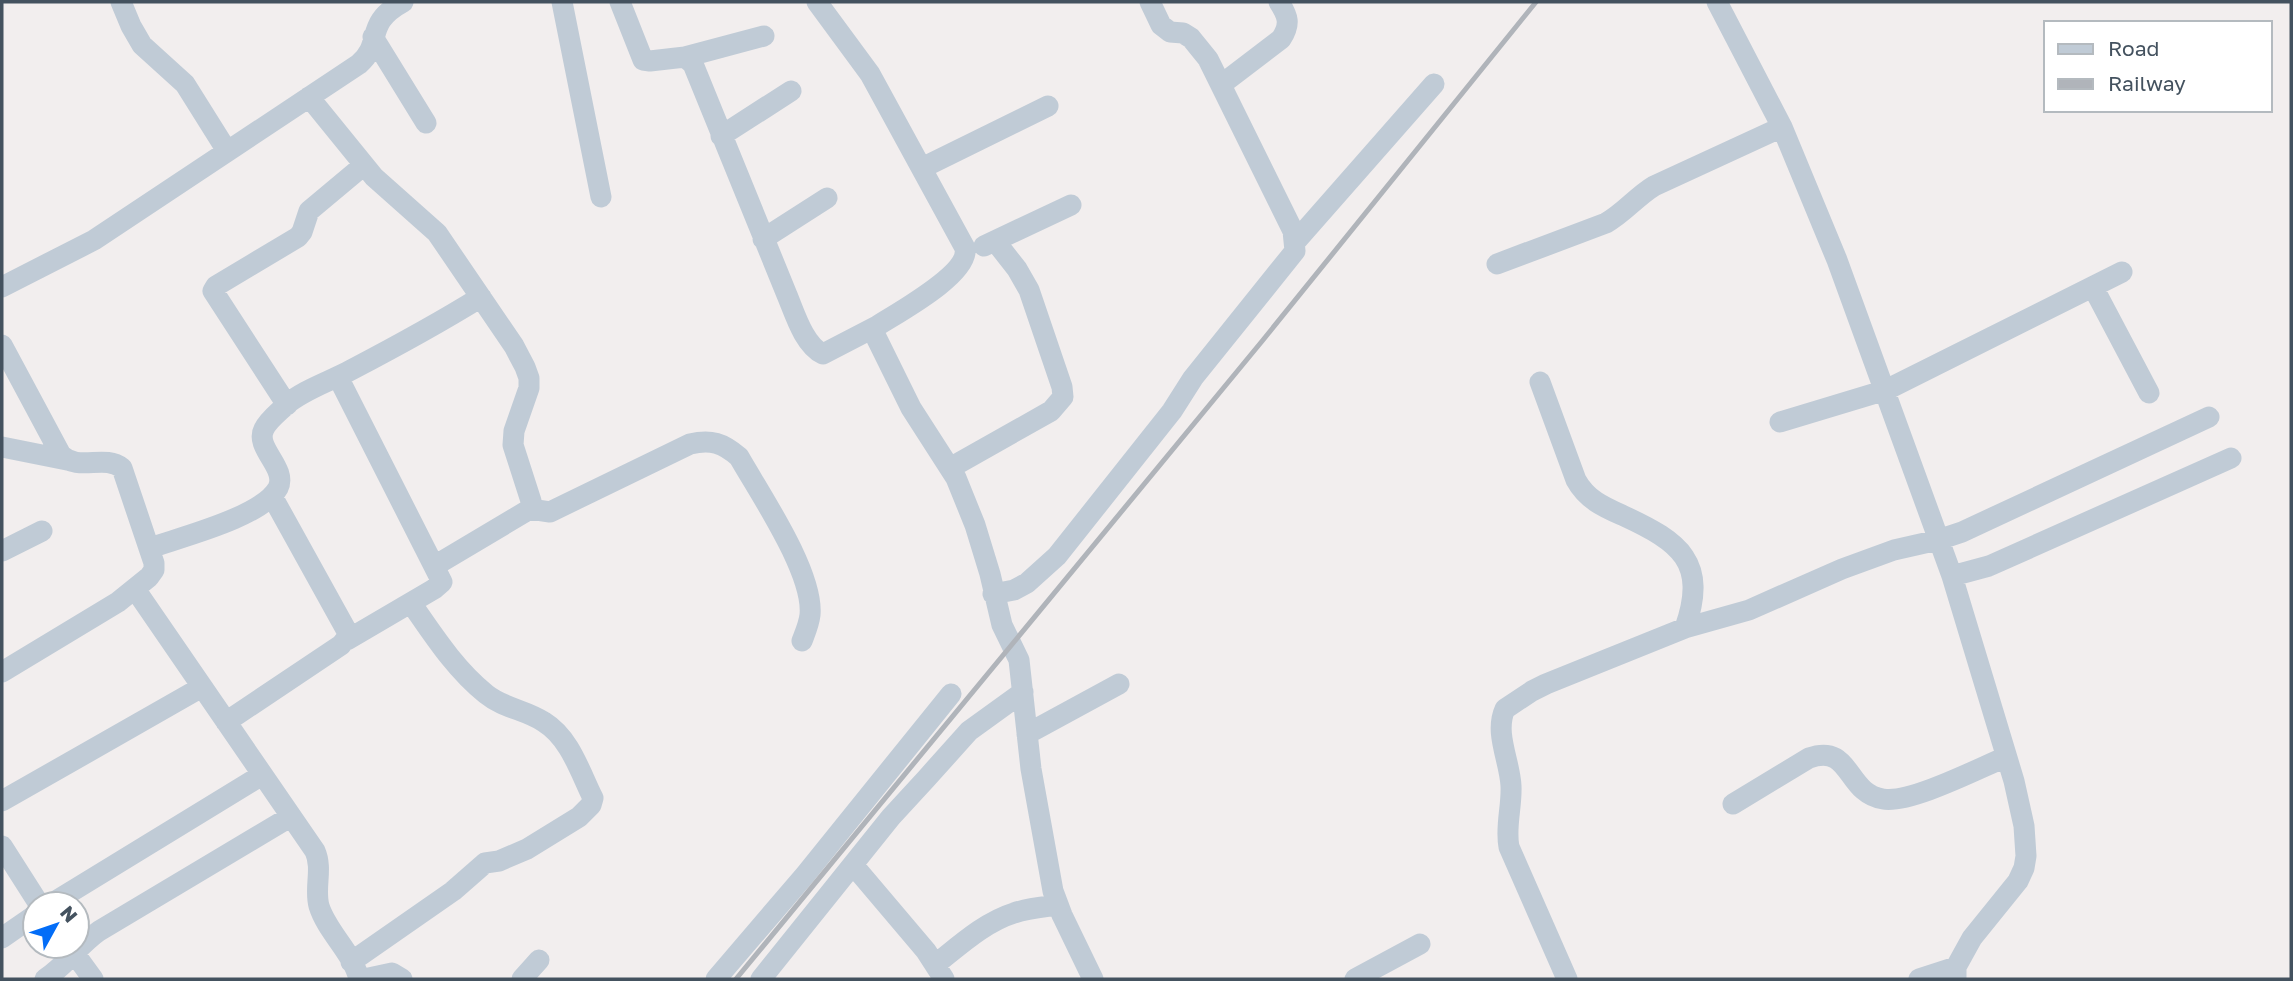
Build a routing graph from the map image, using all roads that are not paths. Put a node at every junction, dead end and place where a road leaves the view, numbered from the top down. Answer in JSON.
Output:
{"nodes":[{"id":1,"x":121,"y":2,"type":"edge"},
{"id":2,"x":403,"y":2,"type":"edge"},
{"id":3,"x":562,"y":2,"type":"edge"},
{"id":4,"x":620,"y":2,"type":"edge"},
{"id":5,"x":817,"y":2,"type":"edge"},
{"id":6,"x":1150,"y":2,"type":"edge"},
{"id":7,"x":1279,"y":2,"type":"edge"},
{"id":8,"x":1717,"y":2,"type":"edge"},
{"id":9,"x":764,"y":36,"type":"dead end"},
{"id":10,"x":373,"y":37,"type":"junction"},
{"id":11,"x":685,"y":57,"type":"junction"},
{"id":12,"x":1222,"y":84,"type":"junction"},
{"id":13,"x":1434,"y":84,"type":"dead end"},
{"id":14,"x":791,"y":91,"type":"dead end"},
{"id":15,"x":309,"y":97,"type":"junction"},
{"id":16,"x":1048,"y":106,"type":"dead end"},
{"id":17,"x":426,"y":123,"type":"dead end"},
{"id":18,"x":1782,"y":127,"type":"junction"},
{"id":19,"x":721,"y":136,"type":"junction"},
{"id":20,"x":227,"y":151,"type":"junction"},
{"id":21,"x":364,"y":165,"type":"junction"},
{"id":22,"x":922,"y":168,"type":"junction"},
{"id":23,"x":601,"y":197,"type":"dead end"},
{"id":24,"x":827,"y":198,"type":"dead end"},
{"id":25,"x":1071,"y":205,"type":"dead end"},
{"id":26,"x":763,"y":239,"type":"junction"},
{"id":27,"x":995,"y":241,"type":"junction"},
{"id":28,"x":1296,"y":241,"type":"junction"},
{"id":29,"x":966,"y":253,"type":"junction"},
{"id":30,"x":1497,"y":264,"type":"dead end"},
{"id":31,"x":2122,"y":272,"type":"dead end"},
{"id":32,"x":2,"y":287,"type":"edge"},
{"id":33,"x":2093,"y":287,"type":"junction"},
{"id":34,"x":481,"y":297,"type":"junction"},
{"id":35,"x":877,"y":326,"type":"junction"},
{"id":36,"x":2,"y":345,"type":"edge"},
{"id":37,"x":338,"y":377,"type":"junction"},
{"id":38,"x":1539,"y":382,"type":"dead end"},
{"id":39,"x":1886,"y":390,"type":"junction"},
{"id":40,"x":2149,"y":393,"type":"dead end"},
{"id":41,"x":287,"y":405,"type":"junction"},
{"id":42,"x":2209,"y":417,"type":"dead end"},
{"id":43,"x":1780,"y":422,"type":"dead end"},
{"id":44,"x":2,"y":447,"type":"edge"},
{"id":45,"x":2231,"y":458,"type":"dead end"},
{"id":46,"x":66,"y":460,"type":"junction"},
{"id":47,"x":950,"y":468,"type":"junction"},
{"id":48,"x":272,"y":496,"type":"junction"},
{"id":49,"x":530,"y":509,"type":"junction"},
{"id":50,"x":42,"y":531,"type":"dead end"},
{"id":51,"x":1938,"y":540,"type":"junction"},
{"id":52,"x":150,"y":548,"type":"junction"},
{"id":53,"x":2,"y":551,"type":"edge"},
{"id":54,"x":436,"y":565,"type":"junction"},
{"id":55,"x":1952,"y":576,"type":"junction"},
{"id":56,"x":135,"y":589,"type":"junction"},
{"id":57,"x":993,"y":594,"type":"junction"},
{"id":58,"x":411,"y":603,"type":"junction"},
{"id":59,"x":1685,"y":628,"type":"junction"},
{"id":60,"x":347,"y":640,"type":"junction"},
{"id":61,"x":802,"y":641,"type":"dead end"},
{"id":62,"x":2,"y":672,"type":"edge"},
{"id":63,"x":1119,"y":684,"type":"dead end"},
{"id":64,"x":202,"y":687,"type":"junction"},
{"id":65,"x":1023,"y":692,"type":"junction"},
{"id":66,"x":951,"y":694,"type":"dead end"},
{"id":67,"x":226,"y":722,"type":"junction"},
{"id":68,"x":1027,"y":734,"type":"junction"},
{"id":69,"x":2006,"y":757,"type":"junction"},
{"id":70,"x":262,"y":775,"type":"junction"},
{"id":71,"x":2,"y":801,"type":"edge"},
{"id":72,"x":1733,"y":804,"type":"dead end"},
{"id":73,"x":290,"y":817,"type":"junction"},
{"id":74,"x":2,"y":846,"type":"edge"},
{"id":75,"x":854,"y":866,"type":"junction"},
{"id":76,"x":29,"y":890,"type":"edge"},
{"id":77,"x":74,"y":890,"type":"edge"},
{"id":78,"x":1058,"y":905,"type":"junction"},
{"id":79,"x":21,"y":925,"type":"edge"},
{"id":80,"x":91,"y":936,"type":"edge"},
{"id":81,"x":2,"y":938,"type":"edge"},
{"id":82,"x":1420,"y":944,"type":"dead end"},
{"id":83,"x":68,"y":960,"type":"edge"},
{"id":84,"x":79,"y":960,"type":"edge"},
{"id":85,"x":539,"y":960,"type":"dead end"},
{"id":86,"x":940,"y":972,"type":"edge"},
{"id":87,"x":1956,"y":973,"type":"edge"},
{"id":88,"x":358,"y":974,"type":"edge"},
{"id":89,"x":45,"y":979,"type":"edge"},
{"id":90,"x":93,"y":979,"type":"edge"},
{"id":91,"x":402,"y":979,"type":"edge"},
{"id":92,"x":523,"y":979,"type":"edge"},
{"id":93,"x":716,"y":979,"type":"edge"},
{"id":94,"x":761,"y":979,"type":"edge"},
{"id":95,"x":1093,"y":979,"type":"edge"},
{"id":96,"x":1355,"y":979,"type":"edge"},
{"id":97,"x":1567,"y":979,"type":"edge"},
{"id":98,"x":1919,"y":979,"type":"edge"}],
"edges":[{"from":1,"to":20,"type":"street"},
{"from":2,"to":10,"type":"street"},
{"from":3,"to":23,"type":"street"},
{"from":4,"to":11,"type":"street"},
{"from":5,"to":22,"type":"street"},
{"from":6,"to":12,"type":"street"},
{"from":7,"to":12,"type":"street"},
{"from":8,"to":18,"type":"street"},
{"from":9,"to":11,"type":"street"},
{"from":10,"to":15,"type":"street"},
{"from":10,"to":17,"type":"street"},
{"from":11,"to":19,"type":"street"},
{"from":12,"to":28,"type":"street"},
{"from":13,"to":28,"type":"street"},
{"from":14,"to":19,"type":"street"},
{"from":15,"to":20,"type":"street"},
{"from":15,"to":21,"type":"street"},
{"from":16,"to":22,"type":"street"},
{"from":18,"to":30,"type":"street"},
{"from":18,"to":39,"type":"street"},
{"from":19,"to":26,"type":"street"},
{"from":20,"to":32,"type":"street"},
{"from":21,"to":34,"type":"street"},
{"from":21,"to":41,"type":"street"},
{"from":22,"to":29,"type":"street"},
{"from":24,"to":26,"type":"street"},
{"from":25,"to":27,"type":"street"},
{"from":26,"to":35,"type":"street"},
{"from":27,"to":29,"type":"street"},
{"from":27,"to":47,"type":"street"},
{"from":28,"to":57,"type":"street"},
{"from":29,"to":35,"type":"street"},
{"from":31,"to":33,"type":"street"},
{"from":33,"to":39,"type":"street"},
{"from":33,"to":40,"type":"street"},
{"from":34,"to":37,"type":"street"},
{"from":34,"to":49,"type":"street"},
{"from":35,"to":47,"type":"street"},
{"from":36,"to":46,"type":"street"},
{"from":37,"to":41,"type":"street"},
{"from":37,"to":54,"type":"street"},
{"from":38,"to":59,"type":"street"},
{"from":39,"to":43,"type":"street"},
{"from":39,"to":51,"type":"street"},
{"from":41,"to":48,"type":"street"},
{"from":42,"to":51,"type":"street"},
{"from":44,"to":46,"type":"street"},
{"from":45,"to":55,"type":"street"},
{"from":46,"to":52,"type":"street"},
{"from":47,"to":57,"type":"street"},
{"from":48,"to":52,"type":"street"},
{"from":48,"to":60,"type":"street"},
{"from":49,"to":54,"type":"street"},
{"from":49,"to":61,"type":"street"},
{"from":50,"to":53,"type":"street"},
{"from":51,"to":55,"type":"street"},
{"from":51,"to":59,"type":"street"},
{"from":52,"to":56,"type":"street"},
{"from":54,"to":58,"type":"street"},
{"from":55,"to":69,"type":"street"},
{"from":56,"to":62,"type":"street"},
{"from":56,"to":64,"type":"street"},
{"from":57,"to":65,"type":"street"},
{"from":58,"to":60,"type":"street"},
{"from":58,"to":88,"type":"street"},
{"from":59,"to":97,"type":"street"},
{"from":60,"to":67,"type":"street"},
{"from":63,"to":68,"type":"street"},
{"from":64,"to":67,"type":"street"},
{"from":64,"to":71,"type":"street"},
{"from":65,"to":68,"type":"street"},
{"from":65,"to":75,"type":"street"},
{"from":66,"to":93,"type":"street"},
{"from":67,"to":70,"type":"street"},
{"from":68,"to":78,"type":"street"},
{"from":69,"to":72,"type":"street"},
{"from":69,"to":87,"type":"street"},
{"from":70,"to":73,"type":"street"},
{"from":70,"to":77,"type":"street"},
{"from":73,"to":80,"type":"street"},
{"from":73,"to":88,"type":"street"},
{"from":74,"to":76,"type":"street"},
{"from":75,"to":86,"type":"street"},
{"from":75,"to":94,"type":"street"},
{"from":78,"to":86,"type":"street"},
{"from":78,"to":95,"type":"street"},
{"from":79,"to":81,"type":"street"},
{"from":82,"to":96,"type":"street"},
{"from":83,"to":89,"type":"street"},
{"from":84,"to":90,"type":"street"},
{"from":85,"to":92,"type":"street"},
{"from":87,"to":98,"type":"street"},
{"from":88,"to":91,"type":"street"}]}
